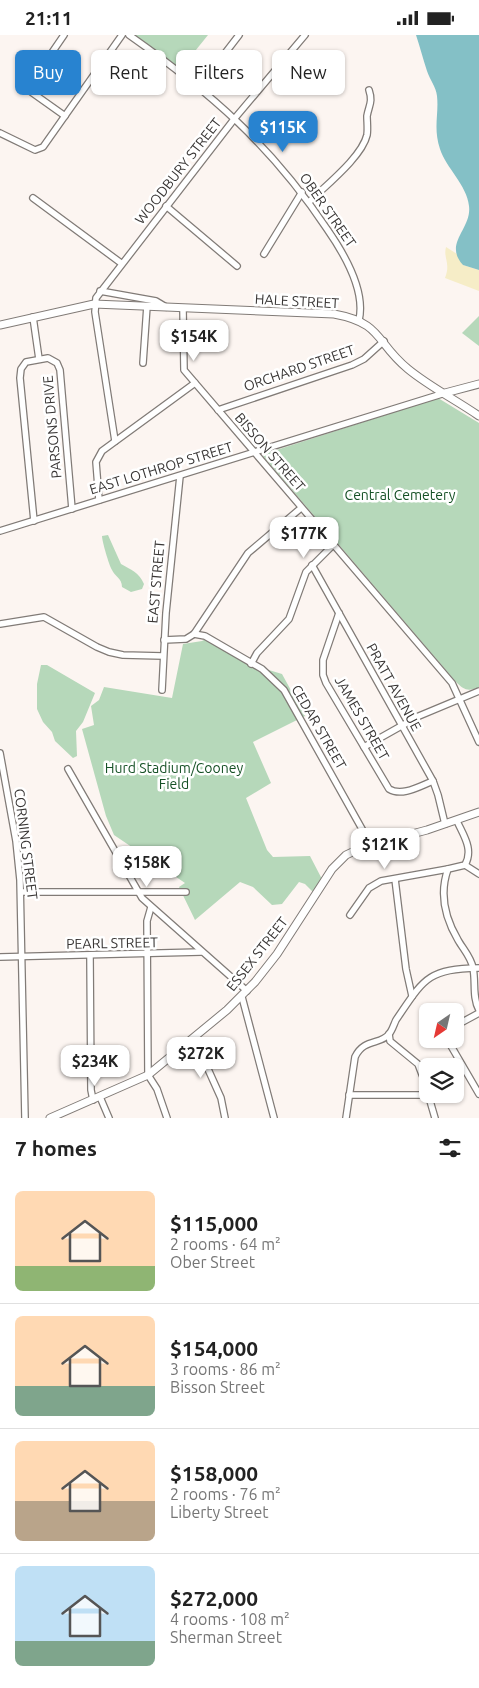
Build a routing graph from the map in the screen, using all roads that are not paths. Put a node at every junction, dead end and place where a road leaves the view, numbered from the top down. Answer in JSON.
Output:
{"nodes":[{"id":1,"x":64,"y":35,"type":"edge"},
{"id":2,"x":122,"y":35,"type":"edge"},
{"id":3,"x":129,"y":35,"type":"edge"},
{"id":4,"x":239,"y":35,"type":"edge"},
{"id":5,"x":305,"y":35,"type":"edge"},
{"id":6,"x":227,"y":50,"type":"edge"},
{"id":7,"x":176,"y":70,"type":"edge"},
{"id":8,"x":369,"y":90,"type":"dead end"},
{"id":9,"x":208,"y":95,"type":"edge"},
{"id":10,"x":65,"y":116,"type":"junction"},
{"id":11,"x":235,"y":118,"type":"junction"},
{"id":12,"x":0,"y":133,"type":"edge"},
{"id":13,"x":302,"y":192,"type":"junction"},
{"id":14,"x":33,"y":198,"type":"dead end"},
{"id":15,"x":309,"y":202,"type":"junction"},
{"id":16,"x":166,"y":206,"type":"junction"},
{"id":17,"x":264,"y":254,"type":"dead end"},
{"id":18,"x":121,"y":263,"type":"junction"},
{"id":19,"x":236,"y":266,"type":"dead end"},
{"id":20,"x":100,"y":291,"type":"junction"},
{"id":21,"x":94,"y":304,"type":"junction"},
{"id":22,"x":147,"y":306,"type":"junction"},
{"id":23,"x":168,"y":307,"type":"junction"},
{"id":24,"x":183,"y":309,"type":"junction"},
{"id":25,"x":33,"y":317,"type":"junction"},
{"id":26,"x":359,"y":320,"type":"junction"},
{"id":27,"x":0,"y":325,"type":"edge"},
{"id":28,"x":384,"y":341,"type":"junction"},
{"id":29,"x":39,"y":359,"type":"junction"},
{"id":30,"x":143,"y":363,"type":"dead end"},
{"id":31,"x":195,"y":383,"type":"junction"},
{"id":32,"x":479,"y":384,"type":"edge"},
{"id":33,"x":445,"y":393,"type":"junction"},
{"id":34,"x":218,"y":410,"type":"junction"},
{"id":35,"x":479,"y":416,"type":"edge"},
{"id":36,"x":115,"y":441,"type":"junction"},
{"id":37,"x":254,"y":452,"type":"junction"},
{"id":38,"x":180,"y":476,"type":"junction"},
{"id":39,"x":99,"y":500,"type":"junction"},
{"id":40,"x":301,"y":508,"type":"junction"},
{"id":41,"x":72,"y":509,"type":"junction"},
{"id":42,"x":34,"y":521,"type":"junction"},
{"id":43,"x":0,"y":531,"type":"edge"},
{"id":44,"x":333,"y":545,"type":"junction"},
{"id":45,"x":312,"y":565,"type":"junction"},
{"id":46,"x":339,"y":613,"type":"junction"},
{"id":47,"x":0,"y":624,"type":"edge"},
{"id":48,"x":194,"y":634,"type":"junction"},
{"id":49,"x":164,"y":641,"type":"junction"},
{"id":50,"x":163,"y":656,"type":"junction"},
{"id":51,"x":251,"y":664,"type":"junction"},
{"id":52,"x":162,"y":691,"type":"dead end"},
{"id":53,"x":479,"y":691,"type":"edge"},
{"id":54,"x":461,"y":699,"type":"junction"},
{"id":55,"x":402,"y":726,"type":"junction"},
{"id":56,"x":479,"y":740,"type":"edge"},
{"id":57,"x":364,"y":747,"type":"junction"},
{"id":58,"x":0,"y":753,"type":"edge"},
{"id":59,"x":68,"y":769,"type":"dead end"},
{"id":60,"x":433,"y":781,"type":"junction"},
{"id":61,"x":479,"y":812,"type":"edge"},
{"id":62,"x":456,"y":821,"type":"junction"},
{"id":63,"x":445,"y":825,"type":"junction"},
{"id":64,"x":371,"y":845,"type":"junction"},
{"id":65,"x":465,"y":865,"type":"junction"},
{"id":66,"x":448,"y":869,"type":"junction"},
{"id":67,"x":479,"y":874,"type":"edge"},
{"id":68,"x":395,"y":879,"type":"junction"},
{"id":69,"x":21,"y":892,"type":"junction"},
{"id":70,"x":186,"y":892,"type":"dead end"},
{"id":71,"x":137,"y":893,"type":"junction"},
{"id":72,"x":151,"y":907,"type":"junction"},
{"id":73,"x":350,"y":915,"type":"dead end"},
{"id":74,"x":201,"y":952,"type":"junction"},
{"id":75,"x":147,"y":955,"type":"junction"},
{"id":76,"x":90,"y":956,"type":"junction"},
{"id":77,"x":0,"y":957,"type":"edge"},
{"id":78,"x":22,"y":957,"type":"junction"},
{"id":79,"x":476,"y":968,"type":"edge"},
{"id":80,"x":244,"y":994,"type":"junction"},
{"id":81,"x":412,"y":996,"type":"junction"},
{"id":82,"x":479,"y":1011,"type":"edge"},
{"id":83,"x":464,"y":1020,"type":"edge"},
{"id":84,"x":389,"y":1034,"type":"junction"},
{"id":85,"x":194,"y":1038,"type":"junction"},
{"id":86,"x":452,"y":1048,"type":"edge"},
{"id":87,"x":419,"y":1067,"type":"edge"},
{"id":88,"x":148,"y":1075,"type":"junction"},
{"id":89,"x":419,"y":1093,"type":"edge"},
{"id":90,"x":479,"y":1094,"type":"edge"},
{"id":91,"x":349,"y":1095,"type":"junction"},
{"id":92,"x":96,"y":1098,"type":"junction"},
{"id":93,"x":431,"y":1103,"type":"edge"},
{"id":94,"x":25,"y":1118,"type":"edge"},
{"id":95,"x":52,"y":1118,"type":"edge"},
{"id":96,"x":109,"y":1118,"type":"edge"},
{"id":97,"x":167,"y":1118,"type":"edge"},
{"id":98,"x":224,"y":1118,"type":"edge"},
{"id":99,"x":274,"y":1118,"type":"edge"},
{"id":100,"x":346,"y":1118,"type":"edge"},
{"id":101,"x":435,"y":1118,"type":"edge"}],
"edges":[{"from":1,"to":10,"type":"street"},
{"from":2,"to":10,"type":"street"},
{"from":3,"to":7,"type":"street","name":"OBER STREET"},
{"from":4,"to":6,"type":"street"},
{"from":5,"to":11,"type":"street","name":"WOODBURY STREET"},
{"from":8,"to":15,"type":"street"},
{"from":9,"to":11,"type":"street","name":"OBER STREET"},
{"from":10,"to":12,"type":"street"},
{"from":11,"to":13,"type":"street","name":"OBER STREET"},
{"from":11,"to":16,"type":"street","name":"WOODBURY STREET"},
{"from":13,"to":15,"type":"street","name":"OBER STREET"},
{"from":13,"to":17,"type":"street"},
{"from":14,"to":18,"type":"street"},
{"from":15,"to":26,"type":"street","name":"OBER STREET"},
{"from":16,"to":18,"type":"street","name":"WOODBURY STREET"},
{"from":16,"to":19,"type":"street"},
{"from":18,"to":20,"type":"street","name":"WOODBURY STREET"},
{"from":20,"to":21,"type":"street","name":"WOODBURY STREET"},
{"from":20,"to":23,"type":"street","name":"HALE STREET"},
{"from":21,"to":22,"type":"main road","name":"HALE STREET"},
{"from":21,"to":25,"type":"main road","name":"HALE STREET"},
{"from":21,"to":36,"type":"street"},
{"from":22,"to":23,"type":"main road","name":"HALE STREET"},
{"from":22,"to":30,"type":"street"},
{"from":23,"to":24,"type":"main road","name":"HALE STREET"},
{"from":24,"to":26,"type":"main road","name":"HALE STREET"},
{"from":24,"to":31,"type":"street","name":"BISSON STREET"},
{"from":25,"to":27,"type":"main road","name":"HALE STREET"},
{"from":25,"to":29,"type":"street"},
{"from":26,"to":28,"type":"main road","name":"HALE STREET"},
{"from":28,"to":33,"type":"main road","name":"HALE STREET"},
{"from":28,"to":34,"type":"street","name":"ORCHARD STREET"},
{"from":29,"to":41,"type":"street","name":"PARSONS DRIVE"},
{"from":29,"to":42,"type":"street"},
{"from":31,"to":34,"type":"street","name":"BISSON STREET"},
{"from":31,"to":36,"type":"street"},
{"from":32,"to":33,"type":"main road"},
{"from":33,"to":35,"type":"main road","name":"HALE STREET"},
{"from":33,"to":37,"type":"street","name":"EAST LOTHROP STREET"},
{"from":34,"to":37,"type":"street","name":"BISSON STREET"},
{"from":36,"to":39,"type":"street"},
{"from":37,"to":38,"type":"street","name":"EAST LOTHROP STREET"},
{"from":37,"to":40,"type":"street","name":"BISSON STREET"},
{"from":38,"to":39,"type":"street","name":"EAST LOTHROP STREET"},
{"from":38,"to":49,"type":"street","name":"EAST STREET"},
{"from":39,"to":41,"type":"street","name":"EAST LOTHROP STREET"},
{"from":40,"to":44,"type":"street","name":"BISSON STREET"},
{"from":40,"to":48,"type":"street"},
{"from":41,"to":42,"type":"street","name":"EAST LOTHROP STREET"},
{"from":42,"to":43,"type":"street","name":"EAST LOTHROP STREET"},
{"from":44,"to":45,"type":"street"},
{"from":44,"to":54,"type":"street","name":"BISSON STREET"},
{"from":45,"to":46,"type":"street","name":"PRATT AVENUE"},
{"from":45,"to":51,"type":"street"},
{"from":46,"to":55,"type":"street","name":"PRATT AVENUE"},
{"from":46,"to":57,"type":"street","name":"JAMES STREET"},
{"from":47,"to":50,"type":"street"},
{"from":48,"to":49,"type":"street"},
{"from":48,"to":51,"type":"street","name":"CEDAR STREET"},
{"from":49,"to":50,"type":"street","name":"EAST STREET"},
{"from":50,"to":52,"type":"street","name":"EAST STREET"},
{"from":51,"to":64,"type":"street","name":"CEDAR STREET"},
{"from":53,"to":54,"type":"street"},
{"from":54,"to":55,"type":"street"},
{"from":54,"to":56,"type":"street","name":"BISSON STREET"},
{"from":55,"to":57,"type":"street"},
{"from":55,"to":60,"type":"street","name":"PRATT AVENUE"},
{"from":57,"to":60,"type":"street","name":"JAMES STREET"},
{"from":58,"to":69,"type":"street","name":"CORNING STREET"},
{"from":59,"to":71,"type":"street"},
{"from":60,"to":63,"type":"street","name":"PRATT AVENUE"},
{"from":61,"to":62,"type":"main road","name":"ESSEX STREET"},
{"from":62,"to":63,"type":"main road","name":"ESSEX STREET"},
{"from":62,"to":65,"type":"street"},
{"from":63,"to":64,"type":"main road","name":"ESSEX STREET"},
{"from":64,"to":80,"type":"main road","name":"ESSEX STREET"},
{"from":65,"to":66,"type":"street"},
{"from":65,"to":67,"type":"street"},
{"from":66,"to":68,"type":"street"},
{"from":66,"to":79,"type":"street"},
{"from":68,"to":73,"type":"street"},
{"from":68,"to":81,"type":"street"},
{"from":69,"to":71,"type":"street"},
{"from":69,"to":78,"type":"street","name":"CORNING STREET"},
{"from":70,"to":71,"type":"street"},
{"from":71,"to":72,"type":"street"},
{"from":72,"to":74,"type":"street"},
{"from":72,"to":75,"type":"street"},
{"from":74,"to":75,"type":"street","name":"PEARL STREET"},
{"from":74,"to":80,"type":"street"},
{"from":75,"to":76,"type":"street","name":"PEARL STREET"},
{"from":75,"to":88,"type":"street"},
{"from":76,"to":78,"type":"street","name":"PEARL STREET"},
{"from":76,"to":92,"type":"street"},
{"from":77,"to":78,"type":"street","name":"PEARL STREET"},
{"from":78,"to":94,"type":"street","name":"CORNING STREET"},
{"from":79,"to":81,"type":"street"},
{"from":79,"to":82,"type":"street"},
{"from":80,"to":85,"type":"main road","name":"ESSEX STREET"},
{"from":80,"to":99,"type":"street"},
{"from":81,"to":84,"type":"street"},
{"from":82,"to":83,"type":"street"},
{"from":84,"to":87,"type":"street"},
{"from":84,"to":91,"type":"street"},
{"from":85,"to":88,"type":"main road","name":"ESSEX STREET"},
{"from":85,"to":98,"type":"street"},
{"from":86,"to":90,"type":"street"},
{"from":88,"to":92,"type":"main road","name":"ESSEX STREET"},
{"from":88,"to":97,"type":"street"},
{"from":89,"to":91,"type":"street"},
{"from":91,"to":100,"type":"street"},
{"from":92,"to":95,"type":"main road","name":"ESSEX STREET"},
{"from":92,"to":96,"type":"street"},
{"from":93,"to":101,"type":"street"}]}
